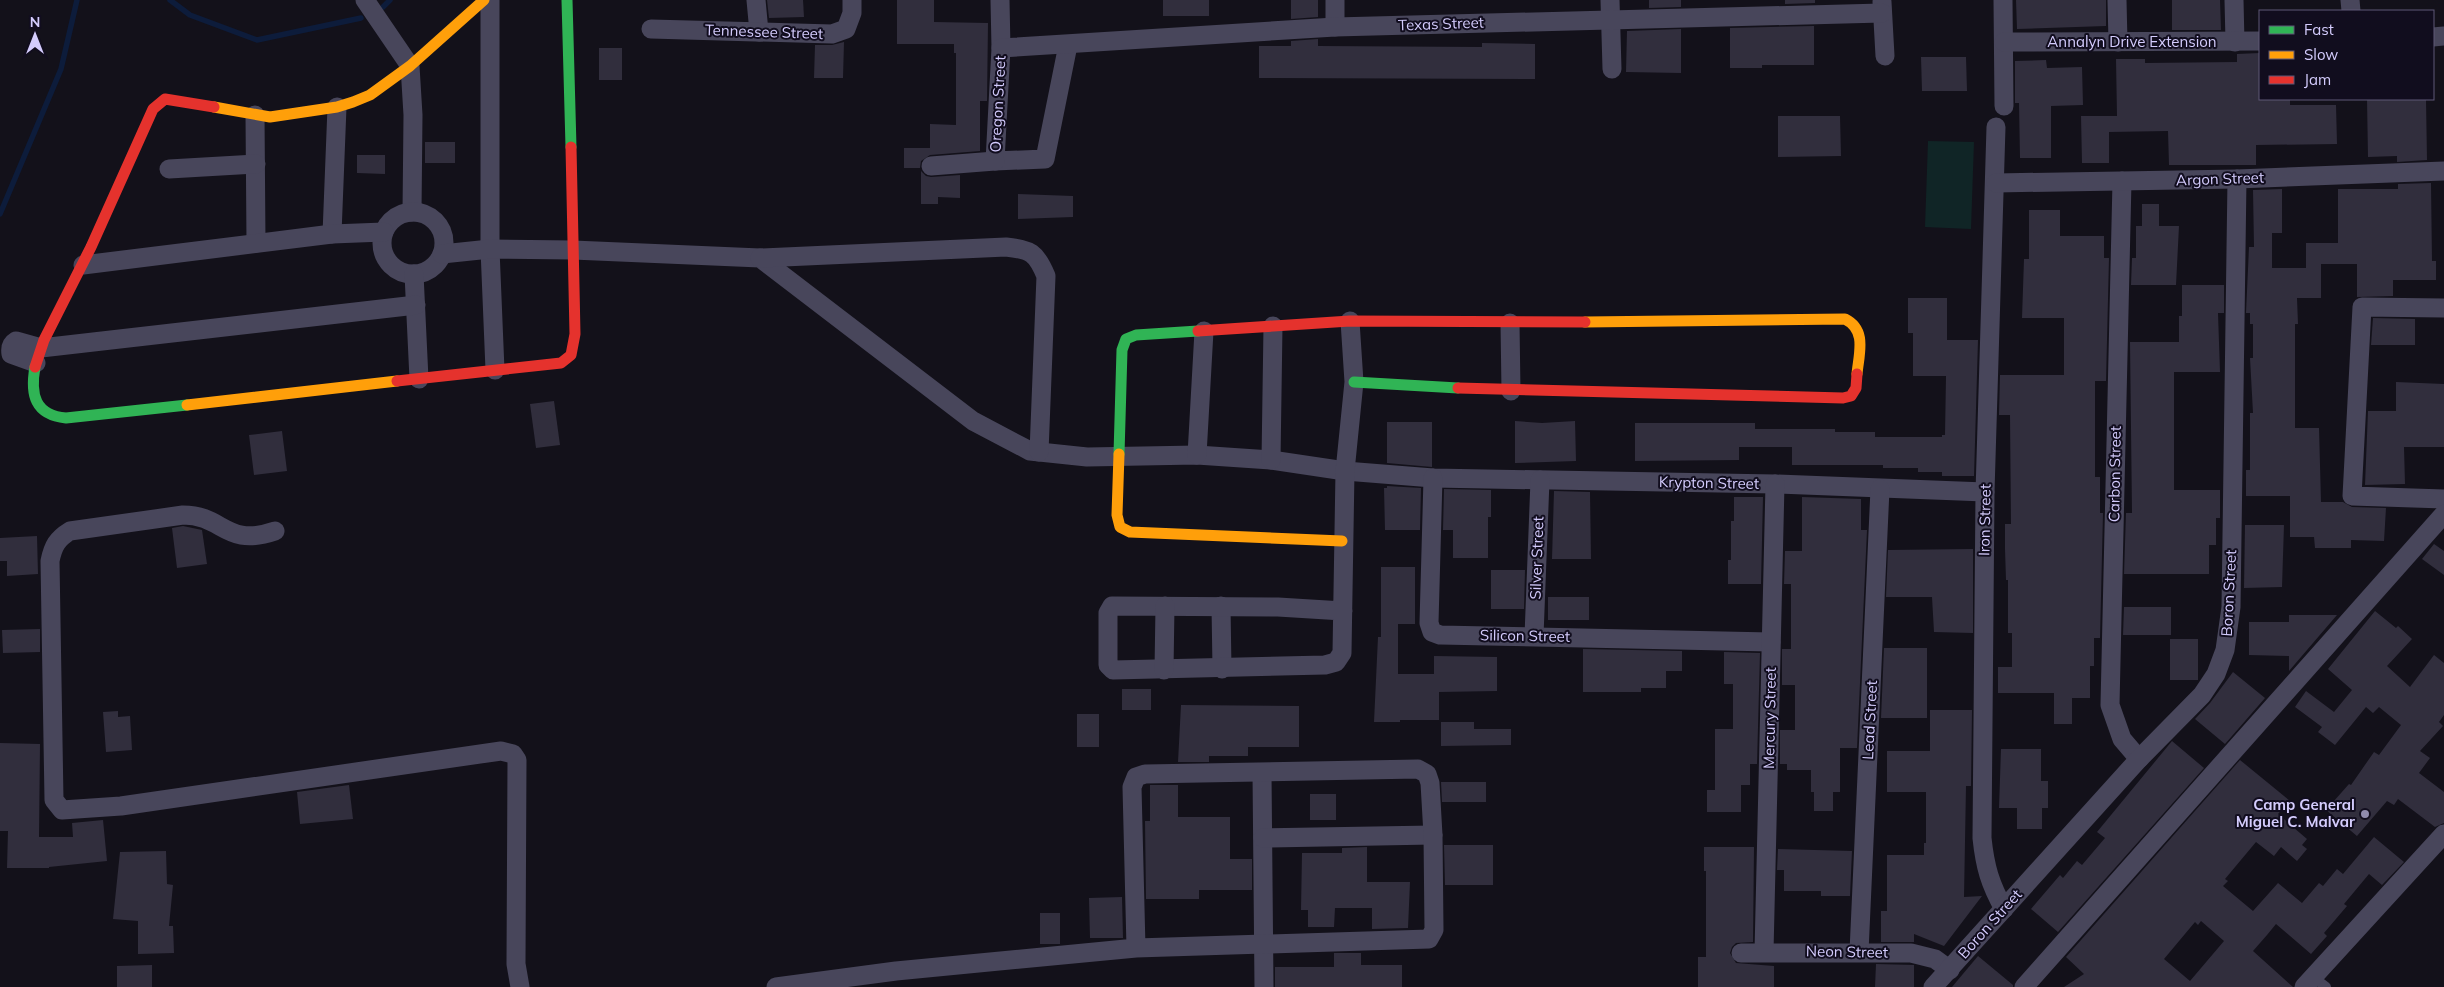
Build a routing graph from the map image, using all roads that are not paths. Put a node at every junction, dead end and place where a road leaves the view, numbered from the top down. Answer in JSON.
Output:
{"nodes":[{"id":1,"x":365,"y":0,"type":"edge"},
{"id":2,"x":484,"y":0,"type":"edge"},
{"id":3,"x":490,"y":0,"type":"edge"},
{"id":4,"x":567,"y":0,"type":"edge"},
{"id":5,"x":756,"y":0,"type":"edge"},
{"id":6,"x":852,"y":0,"type":"edge"},
{"id":7,"x":1000,"y":0,"type":"edge"},
{"id":8,"x":1335,"y":0,"type":"edge"},
{"id":9,"x":1610,"y":0,"type":"edge"},
{"id":10,"x":2003,"y":0,"type":"edge"},
{"id":11,"x":2117,"y":0,"type":"edge"},
{"id":12,"x":2234,"y":0,"type":"edge"},
{"id":13,"x":1882,"y":6,"type":"edge"},
{"id":14,"x":1610,"y":19,"type":"junction"},
{"id":15,"x":1335,"y":27,"type":"junction"},
{"id":16,"x":651,"y":29,"type":"dead end"},
{"id":17,"x":759,"y":32,"type":"junction"},
{"id":18,"x":2259,"y":41,"type":"edge"},
{"id":19,"x":2004,"y":42,"type":"junction"},
{"id":20,"x":2118,"y":42,"type":"junction"},
{"id":21,"x":2235,"y":42,"type":"junction"},
{"id":22,"x":1068,"y":45,"type":"junction"},
{"id":23,"x":1001,"y":48,"type":"junction"},
{"id":24,"x":1885,"y":56,"type":"dead end"},
{"id":25,"x":410,"y":66,"type":"junction"},
{"id":26,"x":1612,"y":69,"type":"dead end"},
{"id":27,"x":2004,"y":106,"type":"dead end"},
{"id":28,"x":337,"y":107,"type":"junction"},
{"id":29,"x":255,"y":115,"type":"junction"},
{"id":30,"x":1996,"y":127,"type":"dead end"},
{"id":31,"x":995,"y":161,"type":"junction"},
{"id":32,"x":256,"y":164,"type":"junction"},
{"id":33,"x":931,"y":166,"type":"dead end"},
{"id":34,"x":169,"y":169,"type":"dead end"},
{"id":35,"x":2444,"y":171,"type":"edge"},
{"id":36,"x":2237,"y":179,"type":"junction"},
{"id":37,"x":2122,"y":181,"type":"junction"},
{"id":38,"x":1996,"y":183,"type":"junction"},
{"id":39,"x":412,"y":212,"type":"junction"},
{"id":40,"x":384,"y":232,"type":"junction"},
{"id":41,"x":332,"y":234,"type":"junction"},
{"id":42,"x":256,"y":243,"type":"junction"},
{"id":43,"x":490,"y":250,"type":"junction"},
{"id":44,"x":573,"y":250,"type":"junction"},
{"id":45,"x":442,"y":254,"type":"junction"},
{"id":46,"x":760,"y":258,"type":"junction"},
{"id":47,"x":83,"y":265,"type":"junction"},
{"id":48,"x":414,"y":274,"type":"junction"},
{"id":49,"x":416,"y":305,"type":"junction"},
{"id":50,"x":2444,"y":308,"type":"edge"},
{"id":51,"x":1350,"y":321,"type":"junction"},
{"id":52,"x":1510,"y":322,"type":"junction"},
{"id":53,"x":1274,"y":326,"type":"junction"},
{"id":54,"x":1204,"y":330,"type":"junction"},
{"id":55,"x":39,"y":355,"type":"junction"},
{"id":56,"x":496,"y":370,"type":"junction"},
{"id":57,"x":419,"y":379,"type":"junction"},
{"id":58,"x":1354,"y":382,"type":"junction"},
{"id":59,"x":1511,"y":391,"type":"junction"},
{"id":60,"x":1038,"y":452,"type":"junction"},
{"id":61,"x":1197,"y":455,"type":"junction"},
{"id":62,"x":1118,"y":456,"type":"junction"},
{"id":63,"x":1271,"y":460,"type":"junction"},
{"id":64,"x":1345,"y":471,"type":"junction"},
{"id":65,"x":1433,"y":478,"type":"junction"},
{"id":66,"x":1540,"y":480,"type":"junction"},
{"id":67,"x":1775,"y":484,"type":"junction"},
{"id":68,"x":1880,"y":489,"type":"junction"},
{"id":69,"x":1985,"y":492,"type":"junction"},
{"id":70,"x":2444,"y":499,"type":"edge"},
{"id":71,"x":2444,"y":514,"type":"edge"},
{"id":72,"x":275,"y":531,"type":"dead end"},
{"id":73,"x":1342,"y":541,"type":"junction"},
{"id":74,"x":1165,"y":606,"type":"junction"},
{"id":75,"x":1221,"y":606,"type":"junction"},
{"id":76,"x":1343,"y":611,"type":"junction"},
{"id":77,"x":1534,"y":636,"type":"junction"},
{"id":78,"x":1772,"y":642,"type":"junction"},
{"id":79,"x":1222,"y":669,"type":"junction"},
{"id":80,"x":1164,"y":670,"type":"junction"},
{"id":81,"x":2138,"y":759,"type":"junction"},
{"id":82,"x":1262,"y":773,"type":"junction"},
{"id":83,"x":2444,"y":834,"type":"edge"},
{"id":84,"x":1433,"y":835,"type":"junction"},
{"id":85,"x":1263,"y":838,"type":"junction"},
{"id":86,"x":2004,"y":909,"type":"junction"},
{"id":87,"x":1264,"y":943,"type":"junction"},
{"id":88,"x":1136,"y":948,"type":"junction"},
{"id":89,"x":1764,"y":952,"type":"junction"},
{"id":90,"x":1859,"y":952,"type":"junction"},
{"id":91,"x":1741,"y":953,"type":"dead end"},
{"id":92,"x":1950,"y":970,"type":"junction"},
{"id":93,"x":896,"y":979,"type":"edge"},
{"id":94,"x":2314,"y":984,"type":"edge"},
{"id":95,"x":520,"y":987,"type":"edge"},
{"id":96,"x":776,"y":987,"type":"edge"},
{"id":97,"x":1264,"y":987,"type":"edge"},
{"id":98,"x":1933,"y":987,"type":"edge"},
{"id":99,"x":2024,"y":987,"type":"edge"}],
"edges":[{"from":1,"to":25,"type":"street"},
{"from":2,"to":25,"type":"street"},
{"from":3,"to":43,"type":"street"},
{"from":4,"to":44,"type":"street"},
{"from":5,"to":17,"type":"street"},
{"from":6,"to":17,"type":"street","name":"Tennessee Street"},
{"from":7,"to":23,"type":"street","name":"Oregon Street"},
{"from":8,"to":15,"type":"street"},
{"from":9,"to":14,"type":"street"},
{"from":10,"to":19,"type":"street"},
{"from":11,"to":20,"type":"street"},
{"from":12,"to":21,"type":"street"},
{"from":13,"to":14,"type":"street","name":"Texas Street"},
{"from":13,"to":24,"type":"street"},
{"from":14,"to":15,"type":"street","name":"Texas Street"},
{"from":14,"to":26,"type":"street"},
{"from":15,"to":22,"type":"street","name":"Texas Street"},
{"from":16,"to":17,"type":"street","name":"Tennessee Street"},
{"from":18,"to":21,"type":"street","name":"Annalyn Drive Extension"},
{"from":19,"to":20,"type":"street","name":"Annalyn Drive Extension"},
{"from":19,"to":27,"type":"street"},
{"from":20,"to":21,"type":"street","name":"Annalyn Drive Extension"},
{"from":22,"to":23,"type":"street","name":"Texas Street"},
{"from":22,"to":31,"type":"street","name":"Oregon Street"},
{"from":23,"to":31,"type":"street","name":"Oregon Street"},
{"from":25,"to":28,"type":"street"},
{"from":25,"to":39,"type":"street"},
{"from":28,"to":29,"type":"street"},
{"from":28,"to":41,"type":"street"},
{"from":29,"to":32,"type":"street"},
{"from":29,"to":47,"type":"street"},
{"from":30,"to":38,"type":"street","name":"Iron Street"},
{"from":31,"to":33,"type":"street"},
{"from":32,"to":34,"type":"street"},
{"from":32,"to":42,"type":"street"},
{"from":35,"to":36,"type":"street","name":"Argon Street"},
{"from":36,"to":37,"type":"street","name":"Argon Street"},
{"from":36,"to":81,"type":"street","name":"Boron Street"},
{"from":37,"to":38,"type":"street","name":"Argon Street"},
{"from":37,"to":81,"type":"street","name":"Carbon Street"},
{"from":38,"to":69,"type":"street","name":"Iron Street"},
{"from":39,"to":40,"type":"street"},
{"from":39,"to":45,"type":"street"},
{"from":40,"to":41,"type":"street"},
{"from":40,"to":48,"type":"street"},
{"from":41,"to":42,"type":"street"},
{"from":42,"to":47,"type":"street"},
{"from":43,"to":44,"type":"street"},
{"from":43,"to":45,"type":"street"},
{"from":43,"to":56,"type":"street"},
{"from":44,"to":46,"type":"street"},
{"from":44,"to":56,"type":"street"},
{"from":45,"to":48,"type":"street"},
{"from":46,"to":60,"type":"street","name":"Krypton Street"},
{"from":46,"to":60,"type":"street"},
{"from":47,"to":55,"type":"street"},
{"from":48,"to":49,"type":"street"},
{"from":49,"to":55,"type":"street"},
{"from":49,"to":57,"type":"street"},
{"from":50,"to":70,"type":"street"},
{"from":51,"to":52,"type":"street"},
{"from":51,"to":53,"type":"street"},
{"from":51,"to":58,"type":"street"},
{"from":52,"to":59,"type":"street"},
{"from":52,"to":59,"type":"street"},
{"from":53,"to":54,"type":"street"},
{"from":53,"to":63,"type":"street"},
{"from":54,"to":61,"type":"street"},
{"from":54,"to":62,"type":"street"},
{"from":55,"to":57,"type":"street"},
{"from":56,"to":57,"type":"street"},
{"from":58,"to":59,"type":"street"},
{"from":58,"to":64,"type":"street"},
{"from":60,"to":62,"type":"street","name":"Krypton Street"},
{"from":61,"to":62,"type":"street","name":"Krypton Street"},
{"from":61,"to":63,"type":"street","name":"Krypton Street"},
{"from":62,"to":73,"type":"street"},
{"from":63,"to":64,"type":"street","name":"Krypton Street"},
{"from":64,"to":65,"type":"street","name":"Krypton Street"},
{"from":64,"to":73,"type":"street"},
{"from":65,"to":66,"type":"street","name":"Krypton Street"},
{"from":65,"to":77,"type":"street","name":"Silicon Street"},
{"from":66,"to":67,"type":"street","name":"Krypton Street"},
{"from":66,"to":77,"type":"street","name":"Silver Street"},
{"from":67,"to":68,"type":"street","name":"Krypton Street"},
{"from":67,"to":78,"type":"street","name":"Mercury Street"},
{"from":68,"to":69,"type":"street","name":"Krypton Street"},
{"from":68,"to":90,"type":"street","name":"Lead Street"},
{"from":69,"to":86,"type":"street","name":"Iron Street"},
{"from":71,"to":99,"type":"street"},
{"from":72,"to":95,"type":"street"},
{"from":73,"to":76,"type":"street"},
{"from":74,"to":75,"type":"street"},
{"from":74,"to":80,"type":"street"},
{"from":74,"to":80,"type":"street"},
{"from":75,"to":76,"type":"street"},
{"from":75,"to":79,"type":"street"},
{"from":76,"to":79,"type":"street"},
{"from":77,"to":78,"type":"street","name":"Silicon Street"},
{"from":78,"to":89,"type":"street","name":"Mercury Street"},
{"from":79,"to":80,"type":"street"},
{"from":81,"to":86,"type":"street","name":"Boron Street"},
{"from":82,"to":84,"type":"street"},
{"from":82,"to":85,"type":"street"},
{"from":82,"to":88,"type":"street"},
{"from":83,"to":94,"type":"street"},
{"from":84,"to":85,"type":"street"},
{"from":84,"to":87,"type":"street"},
{"from":85,"to":87,"type":"street"},
{"from":86,"to":92,"type":"street","name":"Boron Street"},
{"from":87,"to":88,"type":"street"},
{"from":87,"to":97,"type":"street"},
{"from":88,"to":93,"type":"street"},
{"from":89,"to":90,"type":"street","name":"Neon Street"},
{"from":89,"to":91,"type":"street","name":"Neon Street"},
{"from":90,"to":92,"type":"street","name":"Neon Street"},
{"from":92,"to":98,"type":"street","name":"Boron Street"},
{"from":93,"to":96,"type":"street"}]}
